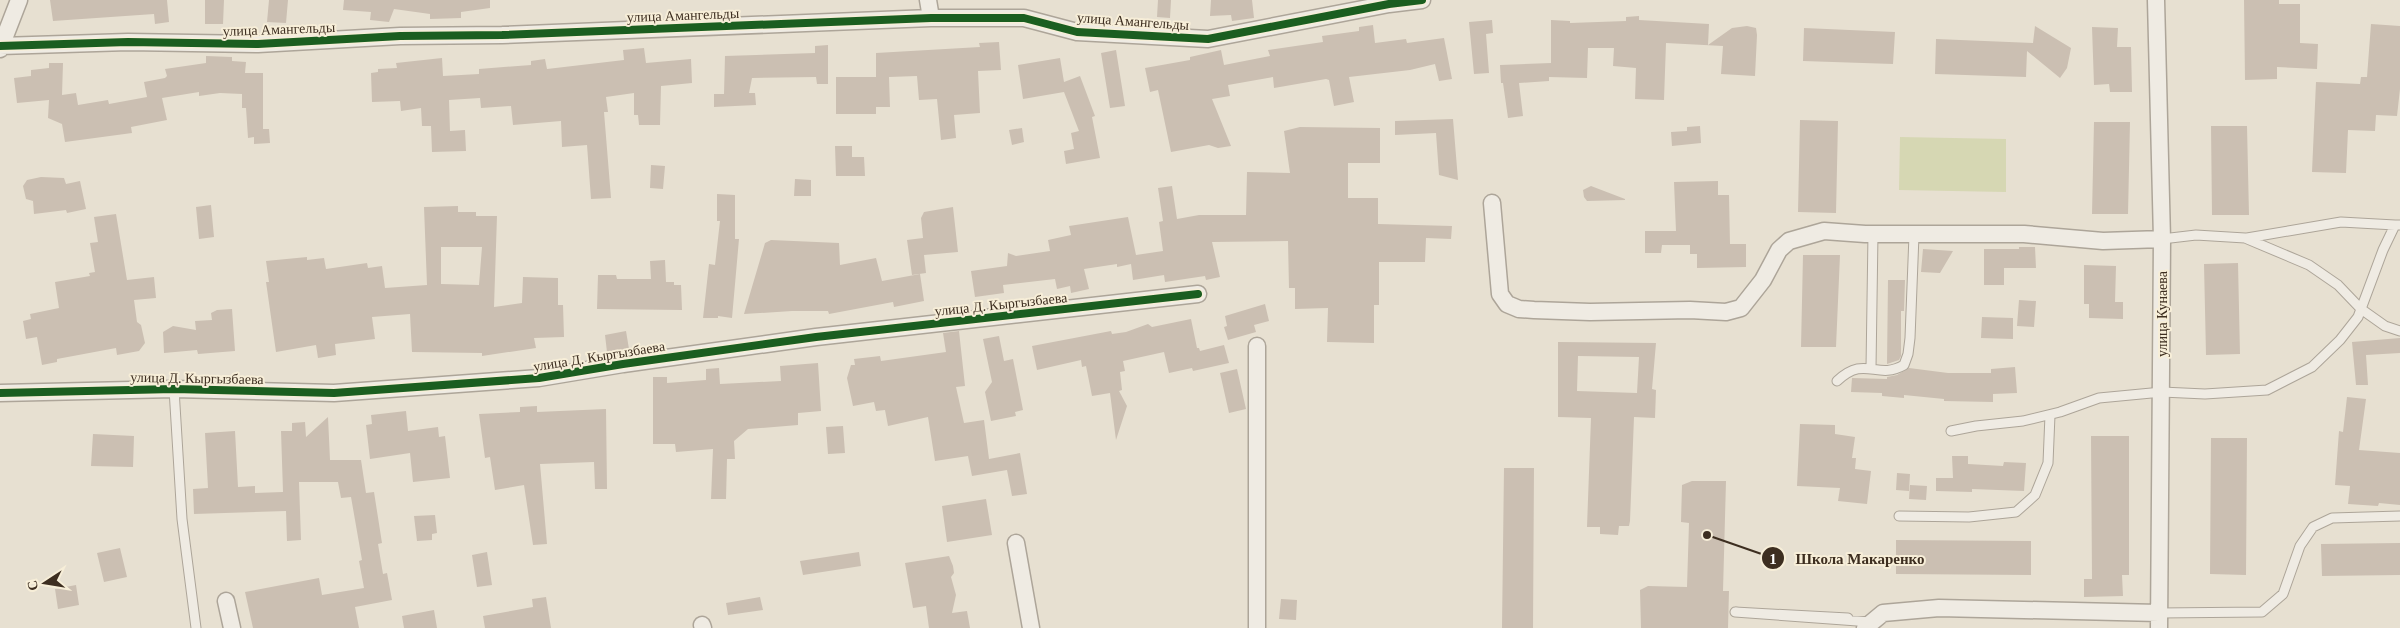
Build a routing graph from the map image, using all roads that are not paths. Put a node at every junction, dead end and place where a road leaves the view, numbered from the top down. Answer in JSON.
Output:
{"nodes":[{"id":1,"x":19,"y":0,"type":"edge"},
{"id":2,"x":928,"y":0,"type":"edge"},
{"id":3,"x":1422,"y":0,"type":"edge"},
{"id":4,"x":2156,"y":0,"type":"edge"},
{"id":5,"x":931,"y":18,"type":"junction"},
{"id":6,"x":0,"y":47,"type":"edge"},
{"id":7,"x":1492,"y":204,"type":"dead end"},
{"id":8,"x":2398,"y":225,"type":"edge"},
{"id":9,"x":1873,"y":234,"type":"junction"},
{"id":10,"x":1914,"y":234,"type":"junction"},
{"id":11,"x":2245,"y":238,"type":"junction"},
{"id":12,"x":2162,"y":239,"type":"junction"},
{"id":13,"x":1198,"y":294,"type":"dead end"},
{"id":14,"x":2361,"y":309,"type":"junction"},
{"id":15,"x":2400,"y":331,"type":"edge"},
{"id":16,"x":1257,"y":346,"type":"dead end"},
{"id":17,"x":1870,"y":368,"type":"junction"},
{"id":18,"x":1837,"y":381,"type":"dead end"},
{"id":19,"x":174,"y":389,"type":"junction"},
{"id":20,"x":2162,"y":392,"type":"junction"},
{"id":21,"x":0,"y":393,"type":"edge"},
{"id":22,"x":2050,"y":415,"type":"junction"},
{"id":23,"x":1951,"y":431,"type":"dead end"},
{"id":24,"x":1899,"y":516,"type":"dead end"},
{"id":25,"x":2400,"y":516,"type":"edge"},
{"id":26,"x":1016,"y":544,"type":"dead end"},
{"id":27,"x":226,"y":601,"type":"dead end"},
{"id":28,"x":1848,"y":618,"type":"dead end"},
{"id":29,"x":2159,"y":620,"type":"edge"},
{"id":30,"x":1868,"y":625,"type":"edge"},
{"id":31,"x":196,"y":628,"type":"edge"},
{"id":32,"x":232,"y":628,"type":"edge"},
{"id":33,"x":1031,"y":628,"type":"edge"},
{"id":34,"x":1257,"y":628,"type":"edge"}],
"edges":[{"from":1,"to":6,"type":"street"},
{"from":2,"to":5,"type":"street"},
{"from":3,"to":5,"type":"street","name":"улица Амангельды"},
{"from":4,"to":12,"type":"street","name":"улица Кунаева"},
{"from":5,"to":6,"type":"street","name":"улица Амангельды"},
{"from":7,"to":9,"type":"street"},
{"from":8,"to":11,"type":"lane"},
{"from":8,"to":14,"type":"lane"},
{"from":9,"to":10,"type":"street"},
{"from":9,"to":17,"type":"lane"},
{"from":10,"to":12,"type":"street"},
{"from":10,"to":17,"type":"lane"},
{"from":11,"to":12,"type":"lane"},
{"from":11,"to":14,"type":"lane"},
{"from":12,"to":20,"type":"street","name":"улица Кунаева"},
{"from":13,"to":19,"type":"street","name":"улица Д. Кыргызбаева"},
{"from":14,"to":15,"type":"lane"},
{"from":14,"to":20,"type":"lane"},
{"from":16,"to":34,"type":"street"},
{"from":17,"to":18,"type":"lane"},
{"from":19,"to":21,"type":"street","name":"улица Д. Кыргызбаева"},
{"from":19,"to":31,"type":"lane"},
{"from":20,"to":22,"type":"lane"},
{"from":20,"to":29,"type":"street","name":"улица Кунаева"},
{"from":22,"to":23,"type":"lane"},
{"from":22,"to":24,"type":"lane"},
{"from":25,"to":29,"type":"lane"},
{"from":26,"to":33,"type":"street"},
{"from":27,"to":32,"type":"street"},
{"from":28,"to":30,"type":"lane"},
{"from":29,"to":30,"type":"street"}]}
